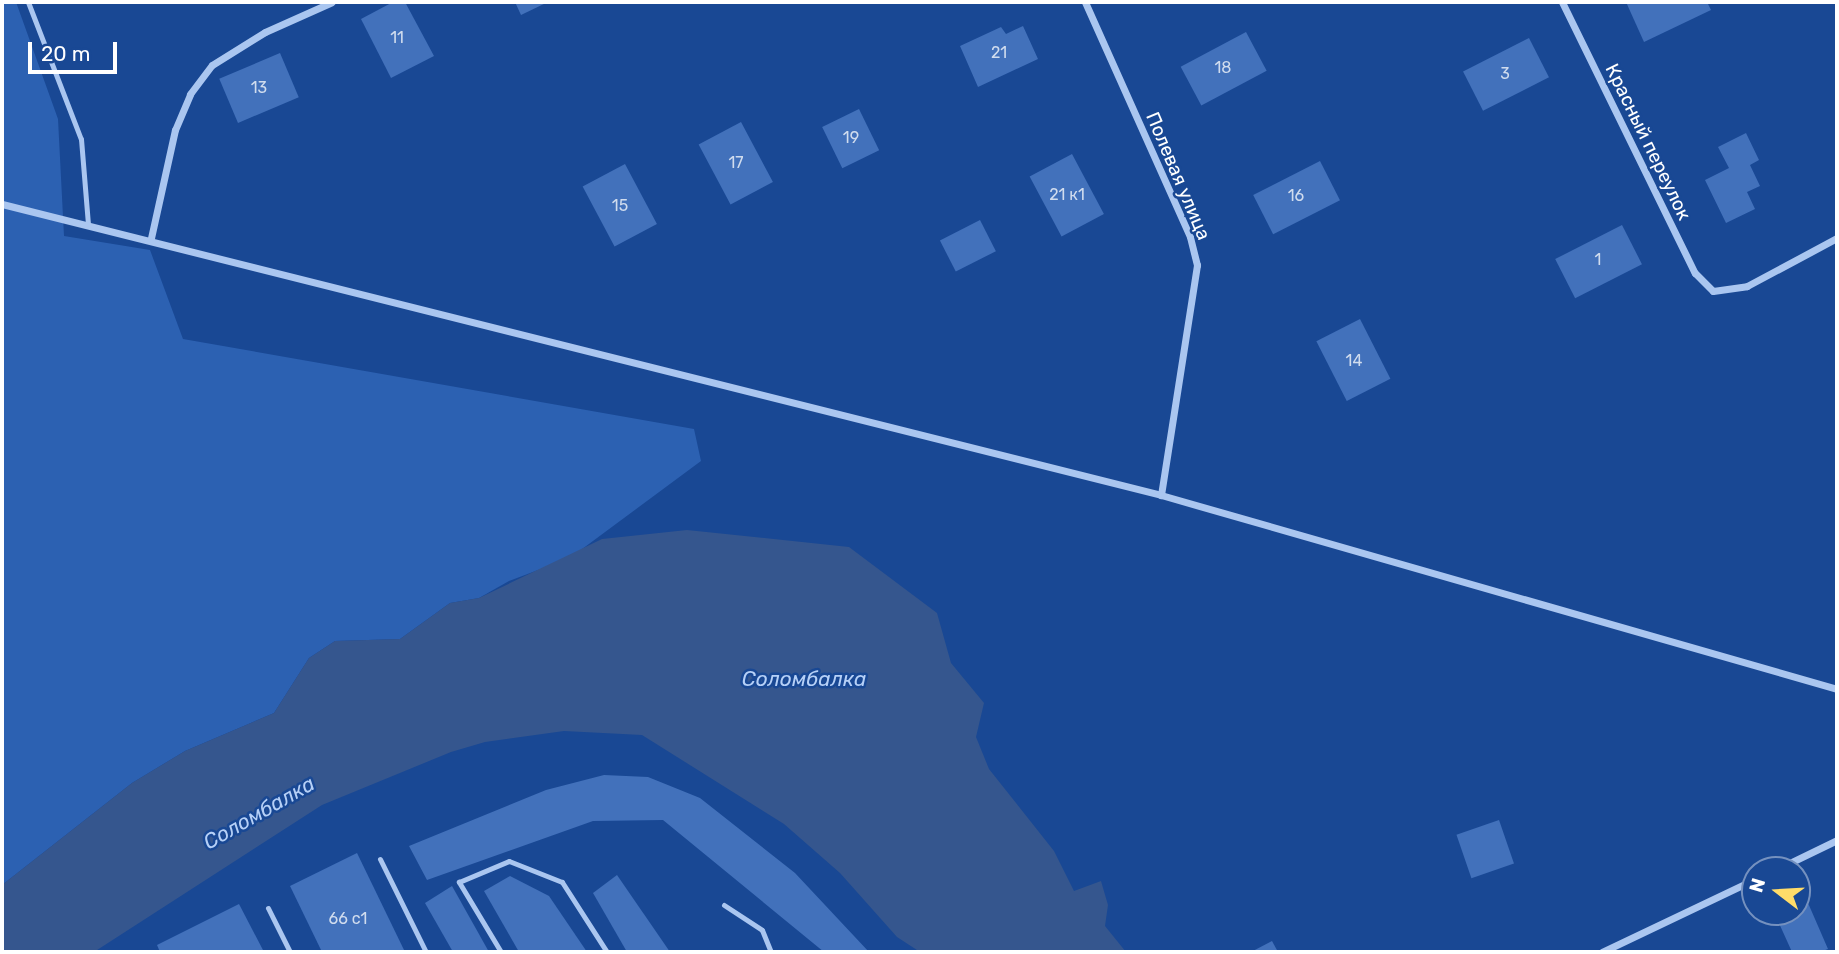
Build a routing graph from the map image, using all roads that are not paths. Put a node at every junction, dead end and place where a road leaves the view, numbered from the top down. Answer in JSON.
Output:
{"nodes":[{"id":1,"x":28,"y":2,"type":"edge"},
{"id":2,"x":332,"y":2,"type":"edge"},
{"id":3,"x":1085,"y":2,"type":"edge"},
{"id":4,"x":1562,"y":2,"type":"edge"},
{"id":5,"x":2,"y":204,"type":"edge"},
{"id":6,"x":88,"y":224,"type":"junction"},
{"id":7,"x":151,"y":238,"type":"junction"},
{"id":8,"x":1837,"y":238,"type":"edge"},
{"id":9,"x":1161,"y":495,"type":"junction"},
{"id":10,"x":1837,"y":689,"type":"edge"},
{"id":11,"x":1837,"y":840,"type":"edge"},
{"id":12,"x":1804,"y":856,"type":"edge"},
{"id":13,"x":380,"y":859,"type":"dead end"},
{"id":14,"x":1741,"y":886,"type":"edge"},
{"id":15,"x":724,"y":905,"type":"dead end"},
{"id":16,"x":268,"y":908,"type":"dead end"},
{"id":17,"x":1607,"y":951,"type":"edge"},
{"id":18,"x":290,"y":952,"type":"edge"},
{"id":19,"x":426,"y":952,"type":"edge"},
{"id":20,"x":501,"y":952,"type":"edge"},
{"id":21,"x":607,"y":952,"type":"edge"},
{"id":22,"x":771,"y":952,"type":"edge"}],
"edges":[{"from":1,"to":6,"type":"lane"},
{"from":2,"to":7,"type":"street"},
{"from":3,"to":9,"type":"street","name":"Полевая улица"},
{"from":4,"to":8,"type":"street","name":"Красный переулок"},
{"from":5,"to":6,"type":"street"},
{"from":6,"to":7,"type":"street"},
{"from":7,"to":9,"type":"street"},
{"from":9,"to":10,"type":"street"},
{"from":11,"to":12,"type":"street"},
{"from":13,"to":19,"type":"lane"},
{"from":14,"to":17,"type":"street"},
{"from":15,"to":22,"type":"lane"},
{"from":16,"to":18,"type":"lane"},
{"from":20,"to":21,"type":"lane"}]}
